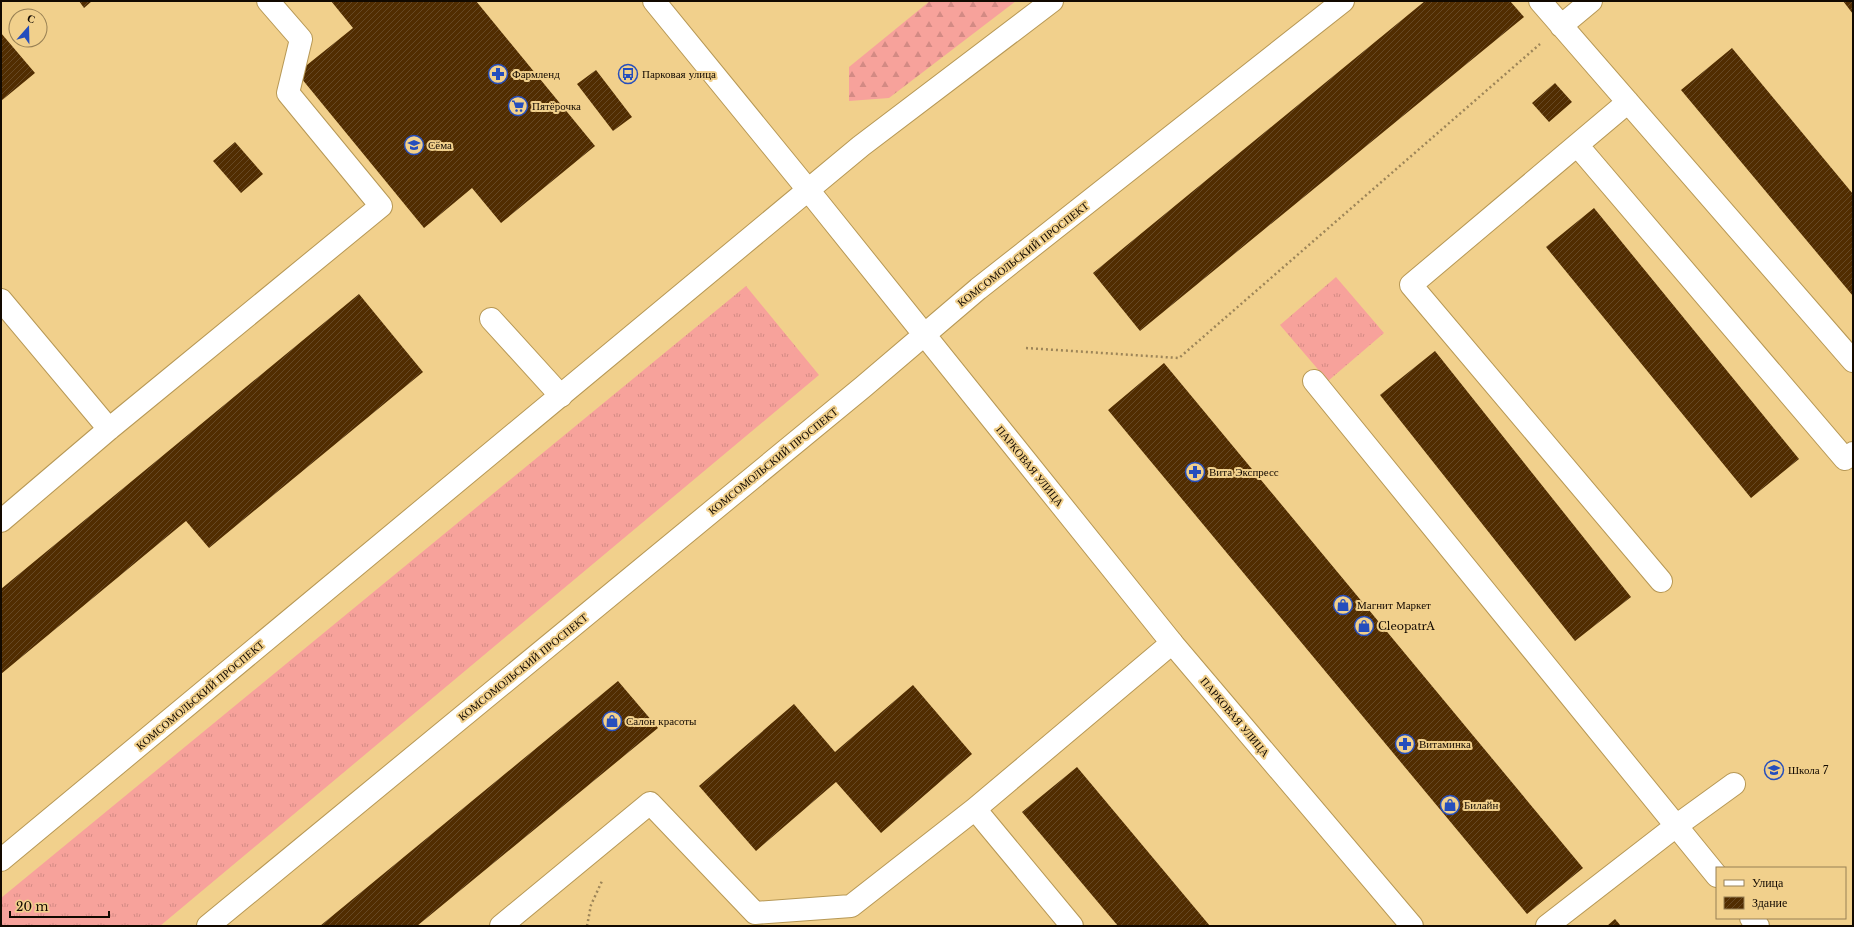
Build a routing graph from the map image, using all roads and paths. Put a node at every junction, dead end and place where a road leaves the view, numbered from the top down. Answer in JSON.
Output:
{"nodes":[{"id":1,"x":268,"y":1,"type":"edge"},
{"id":2,"x":654,"y":1,"type":"edge"},
{"id":3,"x":1052,"y":1,"type":"edge"},
{"id":4,"x":1343,"y":1,"type":"edge"},
{"id":5,"x":1540,"y":1,"type":"edge"},
{"id":6,"x":1591,"y":1,"type":"edge"},
{"id":7,"x":1561,"y":26,"type":"junction"},
{"id":8,"x":1628,"y":102,"type":"junction"},
{"id":9,"x":1577,"y":145,"type":"junction"},
{"id":10,"x":809,"y":191,"type":"junction"},
{"id":11,"x":1,"y":300,"type":"edge"},
{"id":12,"x":491,"y":319,"type":"dead end"},
{"id":13,"x":923,"y":334,"type":"junction"},
{"id":14,"x":1026,"y":348,"type":"dead end"},
{"id":15,"x":1853,"y":361,"type":"edge"},
{"id":16,"x":1314,"y":381,"type":"dead end"},
{"id":17,"x":561,"y":396,"type":"junction"},
{"id":18,"x":109,"y":429,"type":"junction"},
{"id":19,"x":1853,"y":453,"type":"edge"},
{"id":20,"x":1,"y":521,"type":"edge"},
{"id":21,"x":1661,"y":582,"type":"dead end"},
{"id":22,"x":1172,"y":644,"type":"junction"},
{"id":23,"x":1734,"y":784,"type":"dead end"},
{"id":24,"x":975,"y":809,"type":"junction"},
{"id":25,"x":1676,"y":826,"type":"junction"},
{"id":26,"x":1,"y":860,"type":"edge"},
{"id":27,"x":1716,"y":875,"type":"edge"},
{"id":28,"x":208,"y":926,"type":"edge"},
{"id":29,"x":501,"y":926,"type":"edge"},
{"id":30,"x":1072,"y":926,"type":"edge"},
{"id":31,"x":1412,"y":926,"type":"edge"},
{"id":32,"x":1547,"y":926,"type":"edge"}],
"edges":[{"from":1,"to":18,"type":"main road"},
{"from":2,"to":10,"type":"main road","name":"ПАРКОВАЯ УЛИЦА"},
{"from":3,"to":10,"type":"main road","name":"КОМСОМОЛЬСКИЙ ПРОСПЕКТ"},
{"from":4,"to":13,"type":"main road","name":"КОМСОМОЛЬСКИЙ ПРОСПЕКТ"},
{"from":5,"to":7,"type":"main road"},
{"from":6,"to":7,"type":"main road"},
{"from":7,"to":8,"type":"main road"},
{"from":7,"to":14,"type":"path"},
{"from":8,"to":9,"type":"main road"},
{"from":8,"to":15,"type":"main road"},
{"from":9,"to":19,"type":"main road"},
{"from":9,"to":21,"type":"main road"},
{"from":10,"to":13,"type":"main road","name":"ПАРКОВАЯ УЛИЦА"},
{"from":10,"to":17,"type":"main road","name":"КОМСОМОЛЬСКИЙ ПРОСПЕКТ"},
{"from":11,"to":18,"type":"main road"},
{"from":12,"to":17,"type":"main road"},
{"from":13,"to":22,"type":"main road","name":"ПАРКОВАЯ УЛИЦА"},
{"from":13,"to":28,"type":"main road","name":"КОМСОМОЛЬСКИЙ ПРОСПЕКТ"},
{"from":16,"to":25,"type":"main road"},
{"from":17,"to":26,"type":"main road","name":"КОМСОМОЛЬСКИЙ ПРОСПЕКТ"},
{"from":18,"to":20,"type":"main road"},
{"from":22,"to":24,"type":"main road"},
{"from":22,"to":31,"type":"main road","name":"ПАРКОВАЯ УЛИЦА"},
{"from":23,"to":25,"type":"main road"},
{"from":24,"to":29,"type":"main road"},
{"from":24,"to":30,"type":"main road"},
{"from":25,"to":27,"type":"main road"},
{"from":25,"to":32,"type":"main road"}]}
